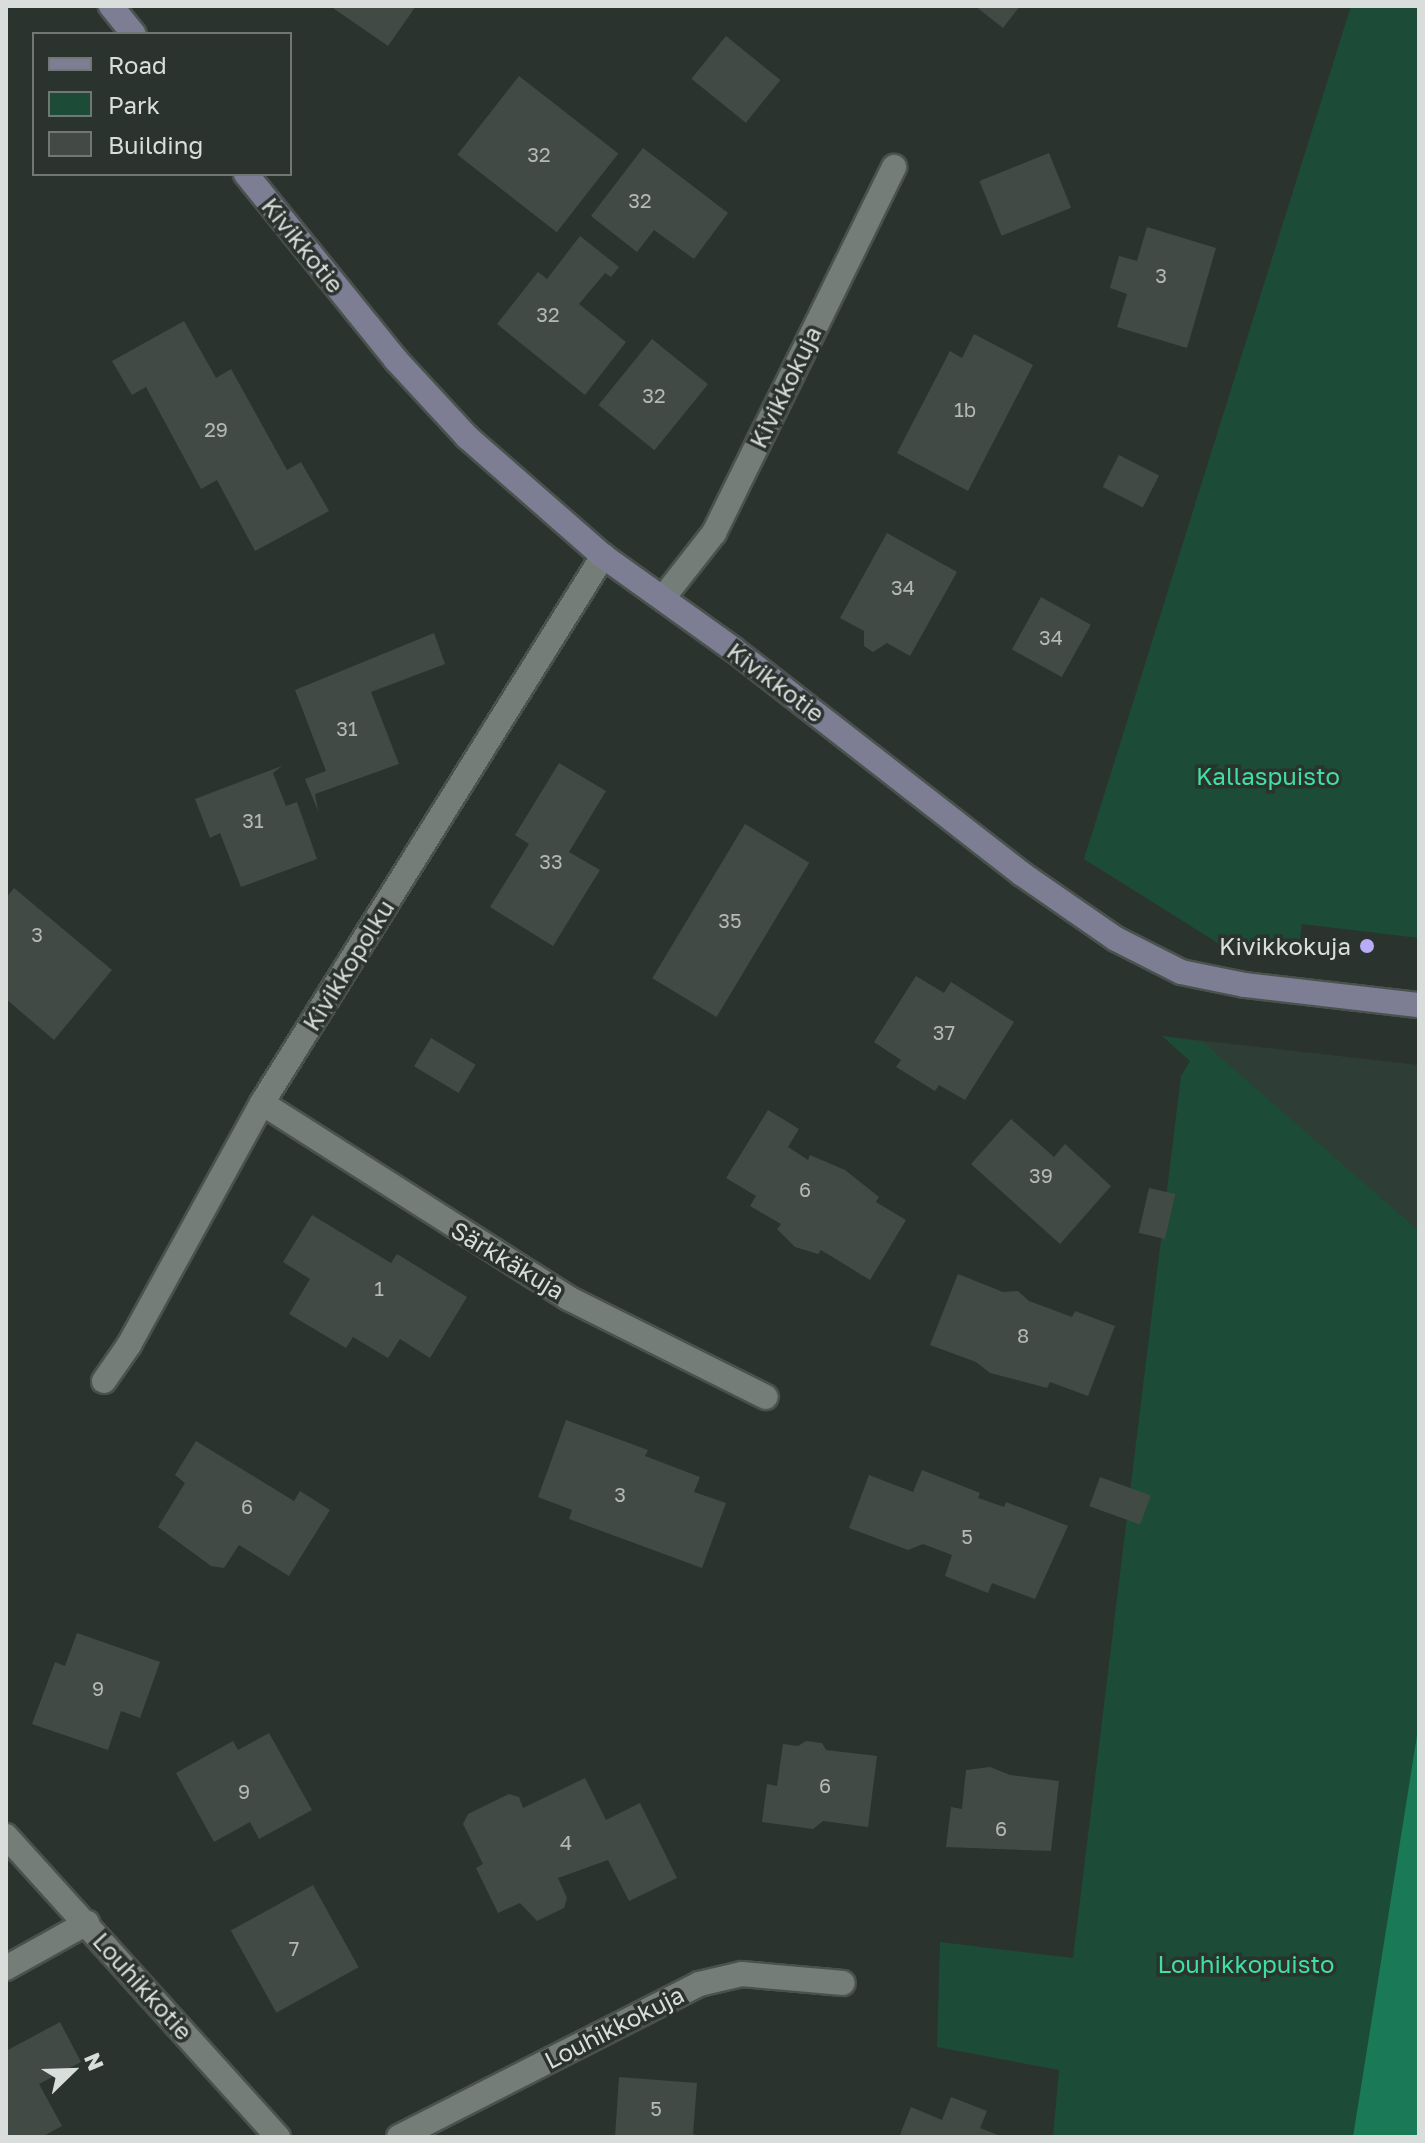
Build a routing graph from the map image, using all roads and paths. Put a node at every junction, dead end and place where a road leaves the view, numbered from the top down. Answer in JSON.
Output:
{"nodes":[{"id":1,"x":111,"y":6,"type":"edge"},
{"id":2,"x":132,"y":32,"type":"edge"},
{"id":3,"x":894,"y":167,"type":"dead end"},
{"id":4,"x":248,"y":176,"type":"edge"},
{"id":5,"x":603,"y":556,"type":"junction"},
{"id":6,"x":663,"y":598,"type":"junction"},
{"id":7,"x":1419,"y":1005,"type":"edge"},
{"id":8,"x":262,"y":1103,"type":"junction"},
{"id":9,"x":104,"y":1381,"type":"dead end"},
{"id":10,"x":766,"y":1397,"type":"dead end"},
{"id":11,"x":6,"y":1836,"type":"edge"},
{"id":12,"x":87,"y":1923,"type":"junction"},
{"id":13,"x":6,"y":1968,"type":"edge"},
{"id":14,"x":843,"y":1983,"type":"dead end"},
{"id":15,"x":278,"y":2137,"type":"edge"},
{"id":16,"x":399,"y":2137,"type":"edge"}],
"edges":[{"from":1,"to":2,"type":"street"},
{"from":3,"to":6,"type":"street","name":"Kivikkokuja"},
{"from":4,"to":5,"type":"street","name":"Kivikkotie"},
{"from":5,"to":6,"type":"street","name":"Kivikkotie"},
{"from":5,"to":8,"type":"street","name":"Kivikkopolku"},
{"from":6,"to":7,"type":"street","name":"Kivikkotie"},
{"from":8,"to":9,"type":"street","name":"Kivikkopolku"},
{"from":8,"to":10,"type":"street","name":"Särkkäkuja"},
{"from":11,"to":12,"type":"street","name":"Louhikkotie"},
{"from":12,"to":13,"type":"street"},
{"from":12,"to":15,"type":"street","name":"Louhikkotie"},
{"from":14,"to":16,"type":"street","name":"Louhikkokuja"}]}
